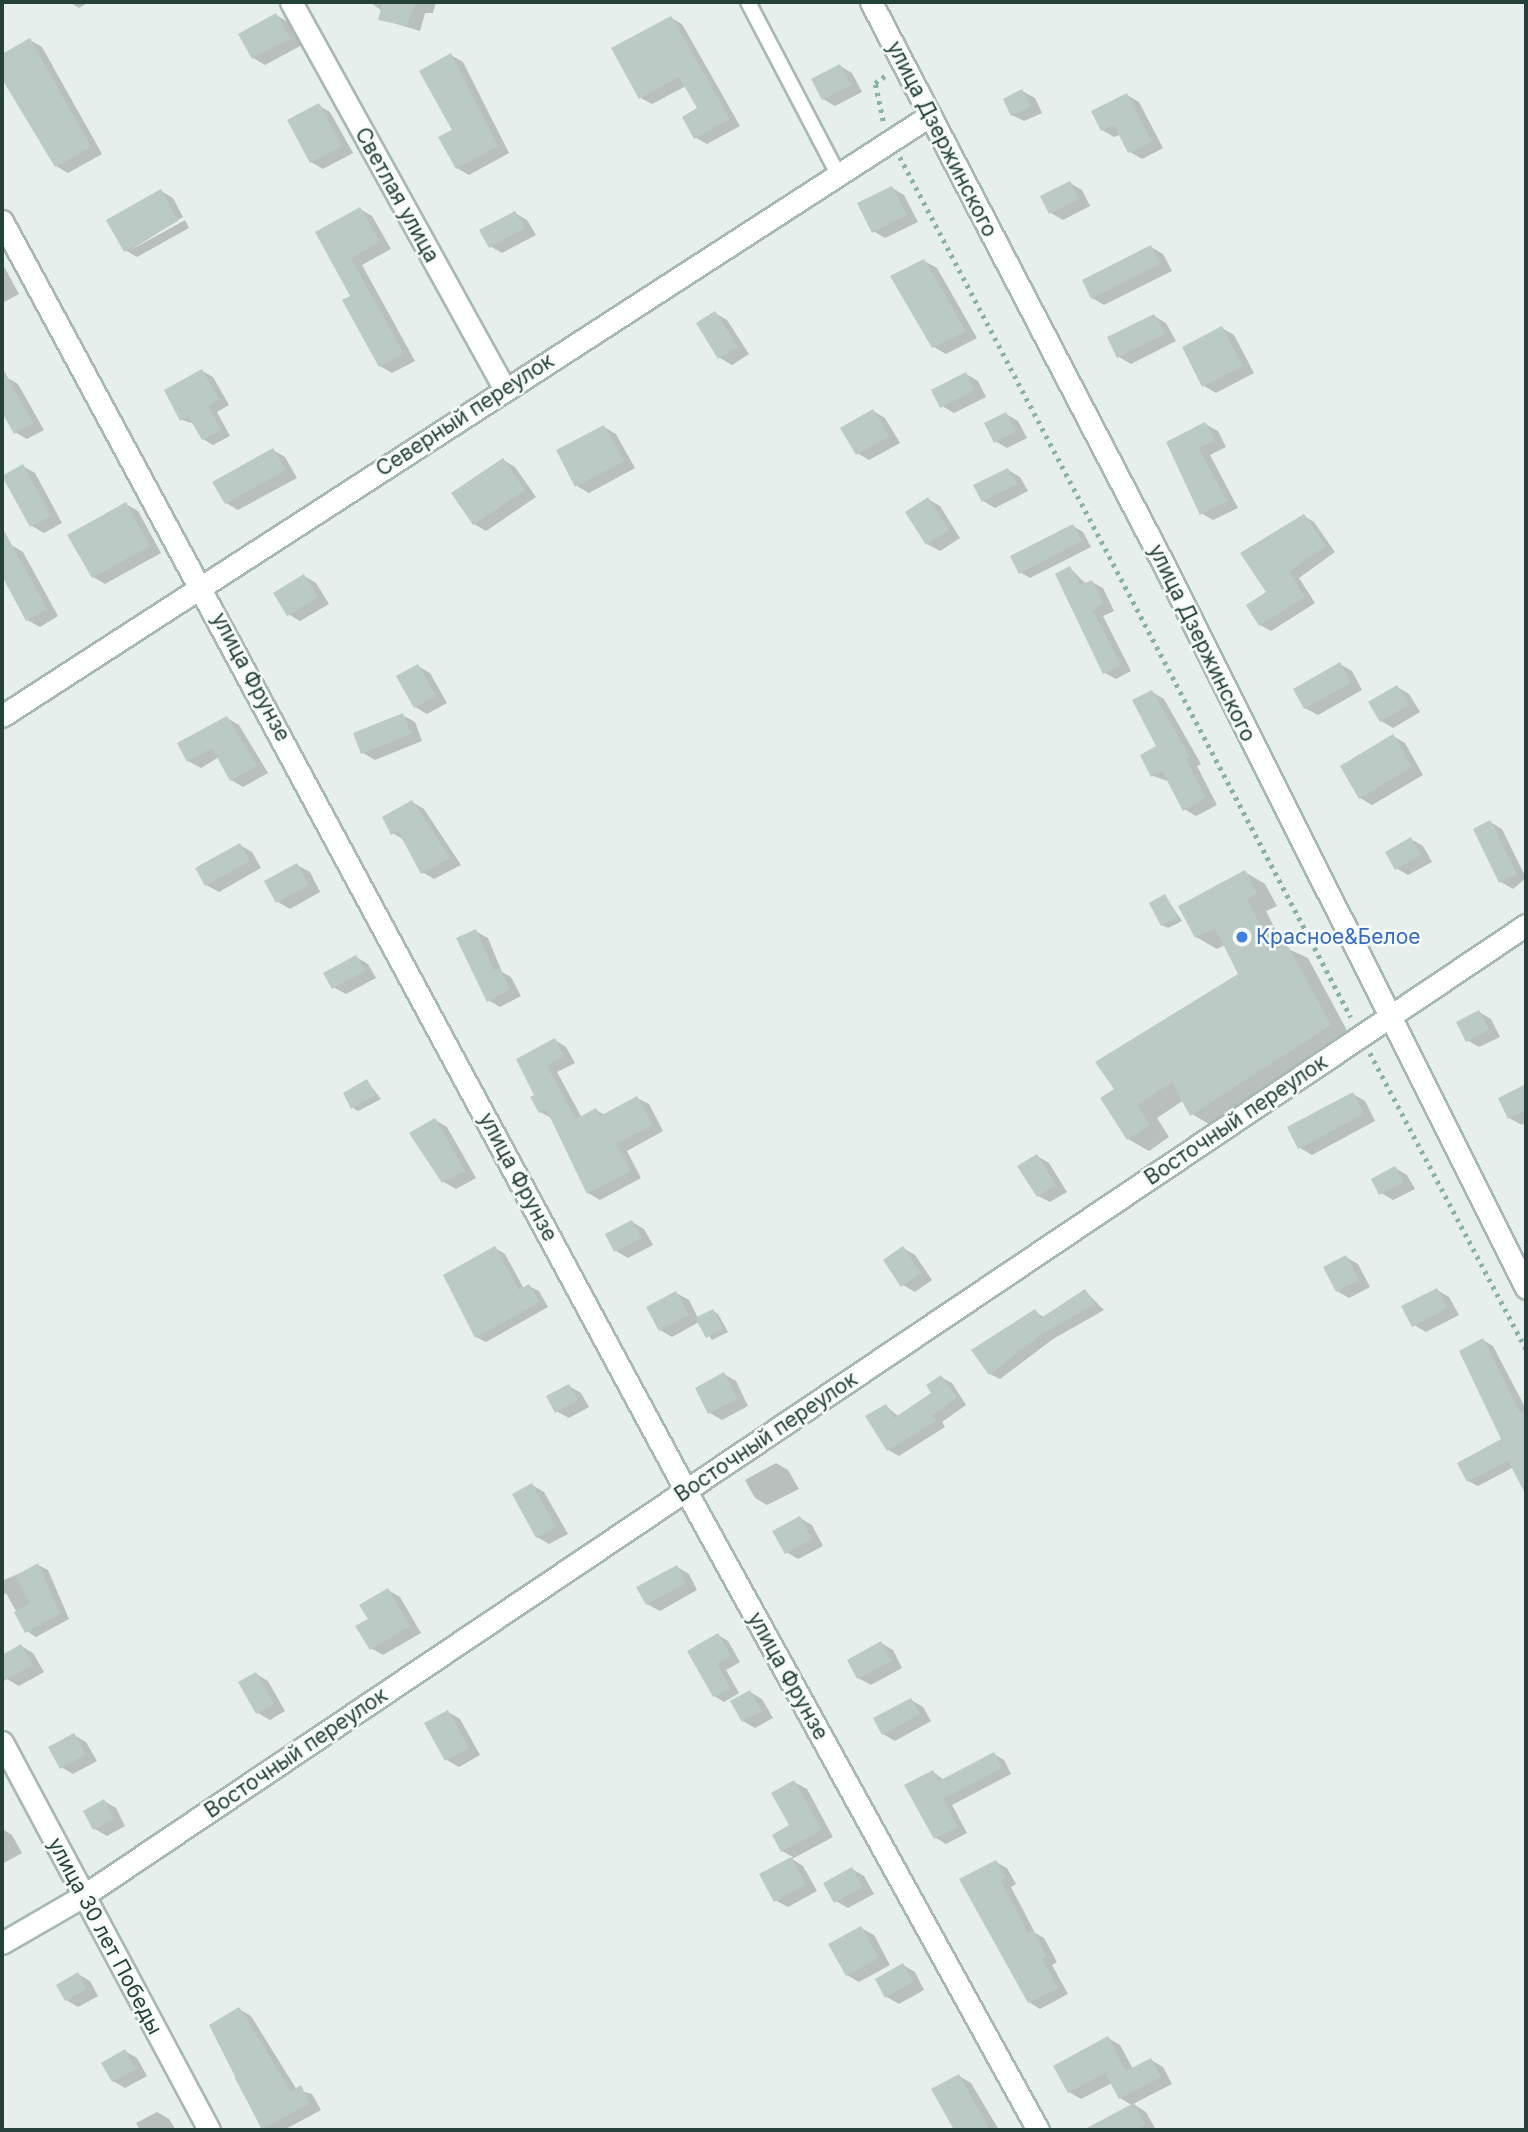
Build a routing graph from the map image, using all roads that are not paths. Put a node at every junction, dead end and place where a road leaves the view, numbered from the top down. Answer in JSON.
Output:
{"nodes":[{"id":1,"x":291,"y":2,"type":"edge"},
{"id":2,"x":748,"y":2,"type":"edge"},
{"id":3,"x":871,"y":2,"type":"edge"},
{"id":4,"x":929,"y":116,"type":"junction"},
{"id":5,"x":838,"y":174,"type":"junction"},
{"id":6,"x":2,"y":221,"type":"edge"},
{"id":7,"x":504,"y":388,"type":"junction"},
{"id":8,"x":203,"y":589,"type":"junction"},
{"id":9,"x":2,"y":716,"type":"edge"},
{"id":10,"x":1526,"y":925,"type":"edge"},
{"id":11,"x":1388,"y":1018,"type":"junction"},
{"id":12,"x":1526,"y":1288,"type":"edge"},
{"id":13,"x":686,"y":1491,"type":"junction"},
{"id":14,"x":2,"y":1742,"type":"edge"},
{"id":15,"x":83,"y":1896,"type":"junction"},
{"id":16,"x":2,"y":1943,"type":"edge"},
{"id":17,"x":209,"y":2130,"type":"edge"},
{"id":18,"x":1038,"y":2130,"type":"edge"}],
"edges":[{"from":1,"to":7,"type":"street","name":"Светлая улица"},
{"from":2,"to":5,"type":"lane"},
{"from":3,"to":4,"type":"street","name":"улица Дзержинского"},
{"from":4,"to":5,"type":"street","name":"Северный переулок"},
{"from":4,"to":11,"type":"street","name":"улица Дзержинского"},
{"from":5,"to":7,"type":"street","name":"Северный переулок"},
{"from":6,"to":8,"type":"street","name":"улица Фрунзе"},
{"from":7,"to":8,"type":"street","name":"Северный переулок"},
{"from":8,"to":9,"type":"street","name":"Северный переулок"},
{"from":8,"to":13,"type":"street","name":"улица Фрунзе"},
{"from":10,"to":11,"type":"street","name":"Восточный переулок"},
{"from":11,"to":12,"type":"street","name":"улица Дзержинского"},
{"from":11,"to":13,"type":"street","name":"Восточный переулок"},
{"from":13,"to":15,"type":"street","name":"Восточный переулок"},
{"from":13,"to":18,"type":"street","name":"улица Фрунзе"},
{"from":14,"to":15,"type":"street","name":"улица 30 лет Победы"},
{"from":15,"to":16,"type":"street","name":"Восточный переулок"},
{"from":15,"to":17,"type":"street","name":"улица 30 лет Победы"}]}
